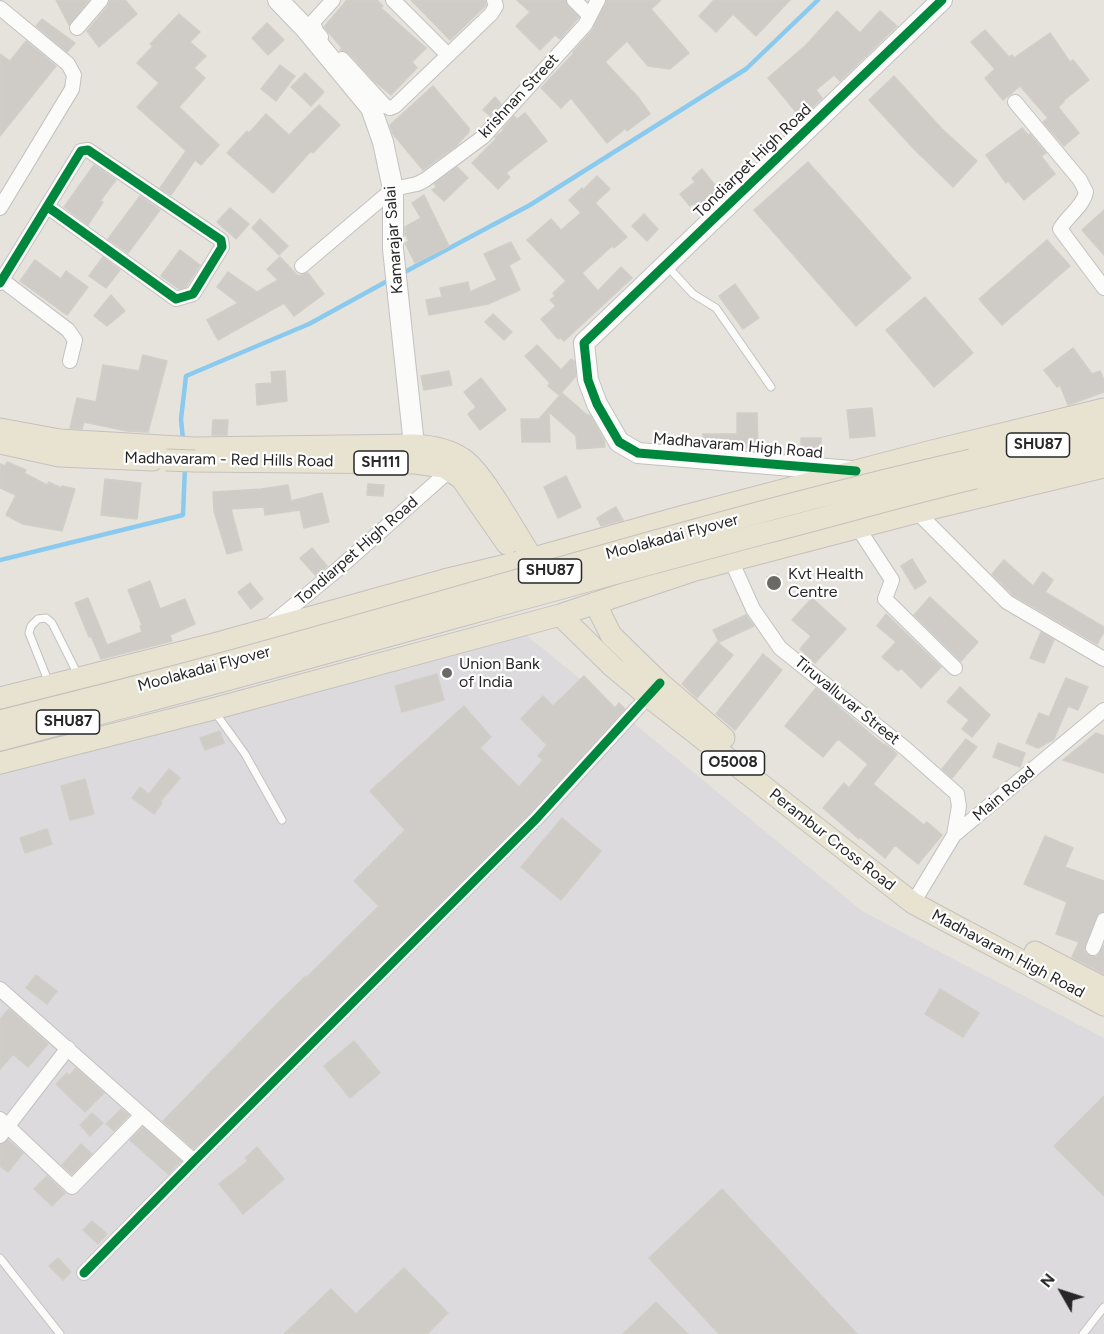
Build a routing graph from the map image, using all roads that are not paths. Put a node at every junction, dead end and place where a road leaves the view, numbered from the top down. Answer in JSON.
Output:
{"nodes":[{"id":1,"x":101,"y":0,"type":"edge"},
{"id":2,"x":278,"y":0,"type":"edge"},
{"id":3,"x":333,"y":0,"type":"edge"},
{"id":4,"x":393,"y":0,"type":"edge"},
{"id":5,"x":494,"y":0,"type":"edge"},
{"id":6,"x":574,"y":0,"type":"edge"},
{"id":7,"x":598,"y":0,"type":"edge"},
{"id":8,"x":942,"y":0,"type":"edge"},
{"id":9,"x":0,"y":8,"type":"edge"},
{"id":10,"x":589,"y":15,"type":"junction"},
{"id":11,"x":77,"y":28,"type":"dead end"},
{"id":12,"x":448,"y":55,"type":"junction"},
{"id":13,"x":1015,"y":102,"type":"dead end"},
{"id":14,"x":393,"y":189,"type":"junction"},
{"id":15,"x":48,"y":207,"type":"junction"},
{"id":16,"x":0,"y":208,"type":"edge"},
{"id":17,"x":666,"y":265,"type":"junction"},
{"id":18,"x":302,"y":266,"type":"dead end"},
{"id":19,"x":1,"y":281,"type":"edge"},
{"id":20,"x":1104,"y":288,"type":"edge"},
{"id":21,"x":584,"y":343,"type":"joint"},
{"id":22,"x":70,"y":361,"type":"dead end"},
{"id":23,"x":771,"y":387,"type":"dead end"},
{"id":24,"x":1104,"y":409,"type":"edge"},
{"id":25,"x":0,"y":429,"type":"edge"},
{"id":26,"x":1104,"y":430,"type":"edge"},
{"id":27,"x":0,"y":443,"type":"edge"},
{"id":28,"x":414,"y":445,"type":"junction"},
{"id":29,"x":1104,"y":448,"type":"edge"},
{"id":30,"x":166,"y":453,"type":"junction"},
{"id":31,"x":195,"y":455,"type":"junction"},
{"id":32,"x":973,"y":469,"type":"junction"},
{"id":33,"x":450,"y":470,"type":"junction"},
{"id":34,"x":856,"y":471,"type":"junction"},
{"id":35,"x":1100,"y":471,"type":"edge"},
{"id":36,"x":917,"y":512,"type":"junction"},
{"id":37,"x":680,"y":517,"type":"junction"},
{"id":38,"x":858,"y":528,"type":"junction"},
{"id":39,"x":525,"y":560,"type":"junction"},
{"id":40,"x":731,"y":560,"type":"junction"},
{"id":41,"x":695,"y":570,"type":"junction"},
{"id":42,"x":444,"y":580,"type":"junction"},
{"id":43,"x":595,"y":603,"type":"junction"},
{"id":44,"x":560,"y":615,"type":"junction"},
{"id":45,"x":262,"y":631,"type":"junction"},
{"id":46,"x":462,"y":640,"type":"junction"},
{"id":47,"x":1104,"y":659,"type":"edge"},
{"id":48,"x":955,"y":668,"type":"dead end"},
{"id":49,"x":80,"y":678,"type":"junction"},
{"id":50,"x":50,"y":686,"type":"junction"},
{"id":51,"x":654,"y":690,"type":"junction"},
{"id":52,"x":134,"y":696,"type":"junction"},
{"id":53,"x":0,"y":698,"type":"edge"},
{"id":54,"x":213,"y":709,"type":"junction"},
{"id":55,"x":1104,"y":710,"type":"edge"},
{"id":56,"x":0,"y":721,"type":"edge"},
{"id":57,"x":1097,"y":723,"type":"edge"},
{"id":58,"x":0,"y":740,"type":"edge"},
{"id":59,"x":0,"y":763,"type":"edge"},
{"id":60,"x":282,"y":820,"type":"dead end"},
{"id":61,"x":954,"y":835,"type":"junction"},
{"id":62,"x":916,"y":897,"type":"junction"},
{"id":63,"x":1104,"y":920,"type":"edge"},
{"id":64,"x":1093,"y":948,"type":"dead end"},
{"id":65,"x":1104,"y":988,"type":"edge"},
{"id":66,"x":0,"y":989,"type":"edge"},
{"id":67,"x":1104,"y":1005,"type":"edge"},
{"id":68,"x":68,"y":1048,"type":"junction"},
{"id":69,"x":142,"y":1115,"type":"junction"},
{"id":70,"x":2,"y":1127,"type":"edge"},
{"id":71,"x":194,"y":1161,"type":"junction"},
{"id":72,"x":0,"y":1258,"type":"edge"},
{"id":73,"x":84,"y":1273,"type":"dead end"},
{"id":74,"x":1104,"y":1307,"type":"edge"},
{"id":75,"x":60,"y":1334,"type":"edge"},
{"id":76,"x":1083,"y":1334,"type":"edge"}],
"edges":[{"from":1,"to":11,"type":"street"},
{"from":2,"to":14,"type":"street","name":"Kamarajar Salai"},
{"from":3,"to":12,"type":"street"},
{"from":4,"to":12,"type":"street"},
{"from":5,"to":12,"type":"street"},
{"from":6,"to":10,"type":"street"},
{"from":7,"to":10,"type":"street","name":"krishnan Street"},
{"from":8,"to":17,"type":"street","name":"Tondiarpet High Road"},
{"from":9,"to":16,"type":"street"},
{"from":10,"to":14,"type":"street","name":"krishnan Street"},
{"from":13,"to":20,"type":"street"},
{"from":14,"to":18,"type":"street"},
{"from":14,"to":28,"type":"street","name":"Kamarajar Salai"},
{"from":15,"to":15,"type":"street"},
{"from":15,"to":19,"type":"street"},
{"from":17,"to":21,"type":"street","name":"Tondiarpet High Road"},
{"from":17,"to":23,"type":"lane"},
{"from":19,"to":22,"type":"street"},
{"from":21,"to":34,"type":"street","name":"Madhavaram High Road"},
{"from":24,"to":34,"type":"main road"},
{"from":25,"to":30,"type":"main road","name":"Madhavaram - Red Hills Road","number":"SH111"},
{"from":26,"to":32,"type":"main road","name":"Moolakadai Flyover","number":"SHU87"},
{"from":27,"to":30,"type":"main road","name":"Madhavaram - Red Hills Road","number":"SH111"},
{"from":28,"to":31,"type":"main road","name":"Madhavaram - Red Hills Road","number":"SH111"},
{"from":28,"to":39,"type":"main road","name":"Madhavaram - Red Hills Road","number":"SH111"},
{"from":29,"to":32,"type":"main road","name":"Moolakadai Flyover","number":"SHU87"},
{"from":30,"to":31,"type":"main road","name":"Madhavaram - Red Hills Road","number":"SH111","bridge":true},
{"from":31,"to":33,"type":"main road","name":"Madhavaram - Red Hills Road","number":"SH111"},
{"from":32,"to":52,"type":"main road","name":"Moolakadai Flyover","number":"SHU87","bridge":true},
{"from":33,"to":39,"type":"main road"},
{"from":33,"to":45,"type":"street","name":"Tondiarpet High Road"},
{"from":34,"to":37,"type":"main road"},
{"from":35,"to":36,"type":"main road"},
{"from":36,"to":38,"type":"main road"},
{"from":36,"to":47,"type":"street"},
{"from":37,"to":39,"type":"main road"},
{"from":37,"to":41,"type":"main road"},
{"from":38,"to":40,"type":"main road"},
{"from":38,"to":48,"type":"street"},
{"from":39,"to":42,"type":"main road"},
{"from":40,"to":41,"type":"main road"},
{"from":40,"to":61,"type":"street","name":"Tiruvalluvar Street"},
{"from":41,"to":43,"type":"main road"},
{"from":42,"to":45,"type":"main road"},
{"from":42,"to":46,"type":"main road"},
{"from":43,"to":44,"type":"main road"},
{"from":43,"to":51,"type":"main road","name":"Perambur Cross Road","number":"O5008"},
{"from":44,"to":46,"type":"main road"},
{"from":44,"to":51,"type":"main road","name":"Perambur Cross Road","number":"O5008"},
{"from":45,"to":49,"type":"main road"},
{"from":46,"to":54,"type":"main road"},
{"from":49,"to":50,"type":"main road"},
{"from":49,"to":50,"type":"lane"},
{"from":50,"to":53,"type":"main road"},
{"from":51,"to":62,"type":"main road","name":"Perambur Cross Road","number":"O5008"},
{"from":51,"to":71,"type":"street"},
{"from":52,"to":56,"type":"main road","name":"Moolakadai Flyover","number":"SHU87"},
{"from":52,"to":58,"type":"main road","name":"Moolakadai Flyover","number":"SHU87"},
{"from":54,"to":59,"type":"main road"},
{"from":54,"to":60,"type":"lane"},
{"from":55,"to":57,"type":"street","name":"Main Road"},
{"from":57,"to":61,"type":"street","name":"Main Road"},
{"from":61,"to":62,"type":"street","name":"Main Road"},
{"from":62,"to":65,"type":"main road"},
{"from":62,"to":67,"type":"main road","name":"Madhavaram High Road"},
{"from":63,"to":64,"type":"street"},
{"from":66,"to":68,"type":"street"},
{"from":68,"to":69,"type":"street"},
{"from":68,"to":70,"type":"street"},
{"from":69,"to":70,"type":"street"},
{"from":69,"to":71,"type":"street"},
{"from":71,"to":73,"type":"street"},
{"from":72,"to":75,"type":"lane"},
{"from":74,"to":76,"type":"lane"}]}
